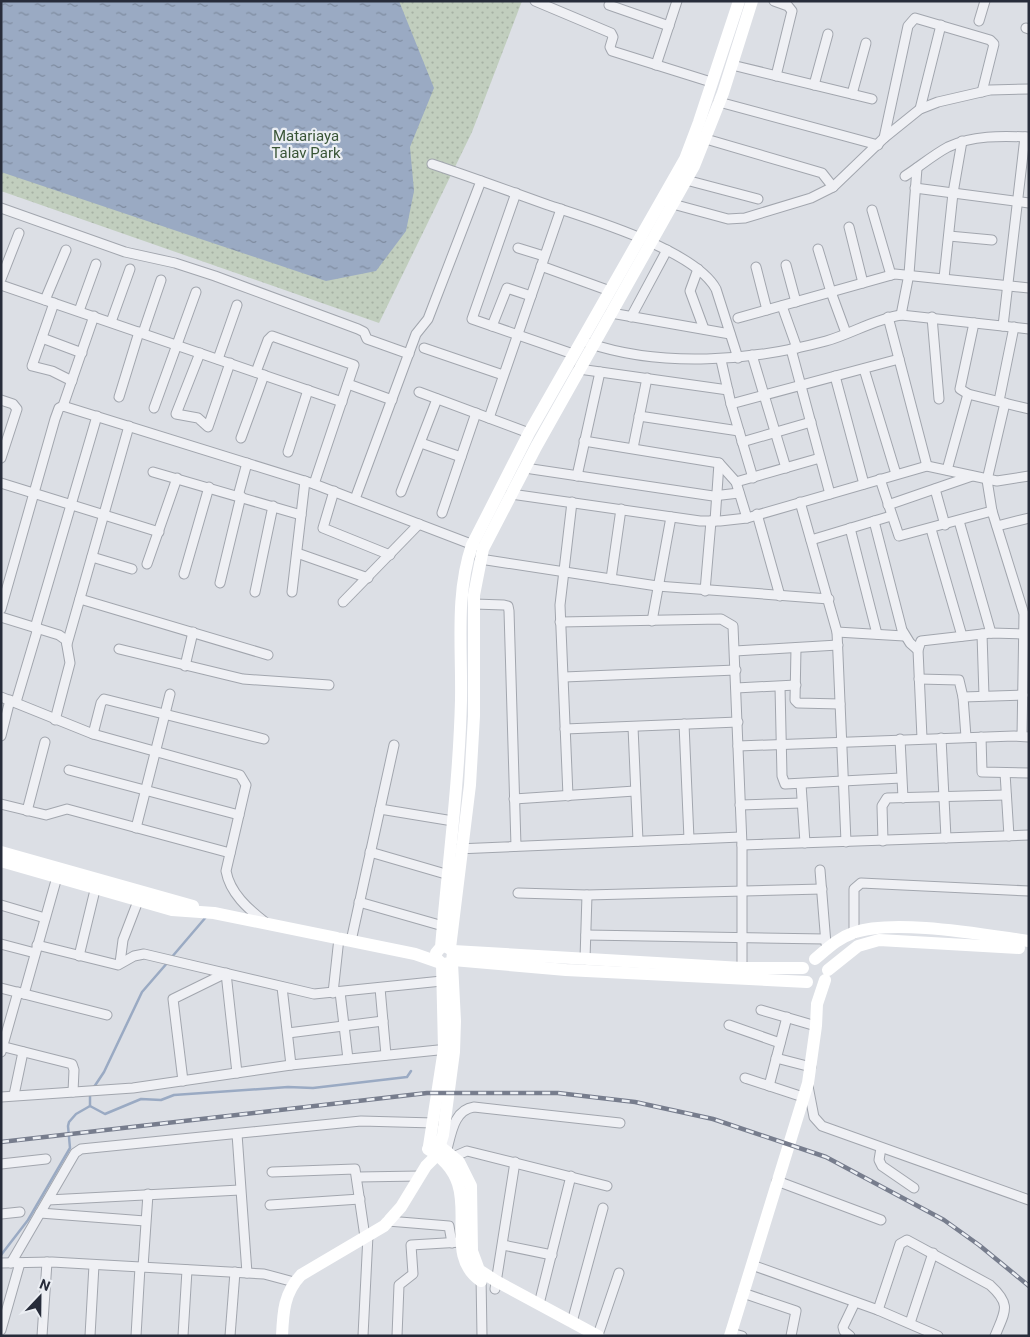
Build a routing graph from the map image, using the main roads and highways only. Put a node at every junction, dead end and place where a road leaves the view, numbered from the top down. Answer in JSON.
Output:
{"nodes":[{"id":1,"x":739,"y":1,"type":"edge"},
{"id":2,"x":752,"y":1,"type":"edge"},
{"id":3,"x":700,"y":137,"type":"junction"},
{"id":4,"x":667,"y":202,"type":"junction"},
{"id":5,"x":646,"y":240,"type":"junction"},
{"id":6,"x":587,"y":342,"type":"junction"},
{"id":7,"x":478,"y":551,"type":"junction"},
{"id":8,"x":457,"y":849,"type":"junction"},
{"id":9,"x":1,"y":852,"type":"edge"},
{"id":10,"x":1,"y":862,"type":"edge"},
{"id":11,"x":214,"y":913,"type":"junction"},
{"id":12,"x":1029,"y":941,"type":"edge"},
{"id":13,"x":1029,"y":949,"type":"edge"},
{"id":14,"x":446,"y":955,"type":"junction"},
{"id":15,"x":815,"y":959,"type":"junction"},
{"id":16,"x":803,"y":968,"type":"junction"},
{"id":17,"x":826,"y":975,"type":"junction"},
{"id":18,"x":809,"y":984,"type":"junction"},
{"id":19,"x":817,"y":1004,"type":"junction"},
{"id":20,"x":449,"y":1049,"type":"junction"},
{"id":21,"x":440,"y":1151,"type":"junction"},
{"id":22,"x":481,"y":1276,"type":"junction"},
{"id":23,"x":496,"y":1285,"type":"junction"},
{"id":24,"x":734,"y":1335,"type":"edge"},
{"id":25,"x":282,"y":1336,"type":"edge"},
{"id":26,"x":582,"y":1336,"type":"edge"},
{"id":27,"x":598,"y":1336,"type":"edge"}],
"edges":[{"from":1,"to":3,"type":"main road"},
{"from":2,"to":3,"type":"main road"},
{"from":3,"to":4,"type":"main road"},
{"from":3,"to":4,"type":"main road"},
{"from":4,"to":5,"type":"main road"},
{"from":5,"to":6,"type":"main road"},
{"from":5,"to":6,"type":"main road"},
{"from":6,"to":7,"type":"main road"},
{"from":6,"to":7,"type":"main road"},
{"from":7,"to":8,"type":"main road"},
{"from":7,"to":8,"type":"main road"},
{"from":8,"to":14,"type":"main road"},
{"from":8,"to":14,"type":"main road"},
{"from":9,"to":11,"type":"main road"},
{"from":10,"to":11,"type":"main road"},
{"from":11,"to":14,"type":"main road"},
{"from":12,"to":15,"type":"main road"},
{"from":13,"to":17,"type":"main road"},
{"from":14,"to":16,"type":"main road"},
{"from":14,"to":18,"type":"main road"},
{"from":14,"to":20,"type":"main road"},
{"from":14,"to":20,"type":"main road"},
{"from":15,"to":16,"type":"main road"},
{"from":15,"to":17,"type":"main road"},
{"from":16,"to":18,"type":"main road"},
{"from":17,"to":18,"type":"main road"},
{"from":17,"to":19,"type":"main road"},
{"from":18,"to":19,"type":"main road"},
{"from":19,"to":24,"type":"main road"},
{"from":20,"to":21,"type":"main road"},
{"from":20,"to":21,"type":"main road"},
{"from":21,"to":22,"type":"main road"},
{"from":21,"to":22,"type":"main road"},
{"from":21,"to":25,"type":"main road"},
{"from":22,"to":23,"type":"main road"},
{"from":23,"to":26,"type":"main road"},
{"from":23,"to":27,"type":"main road"}]}
